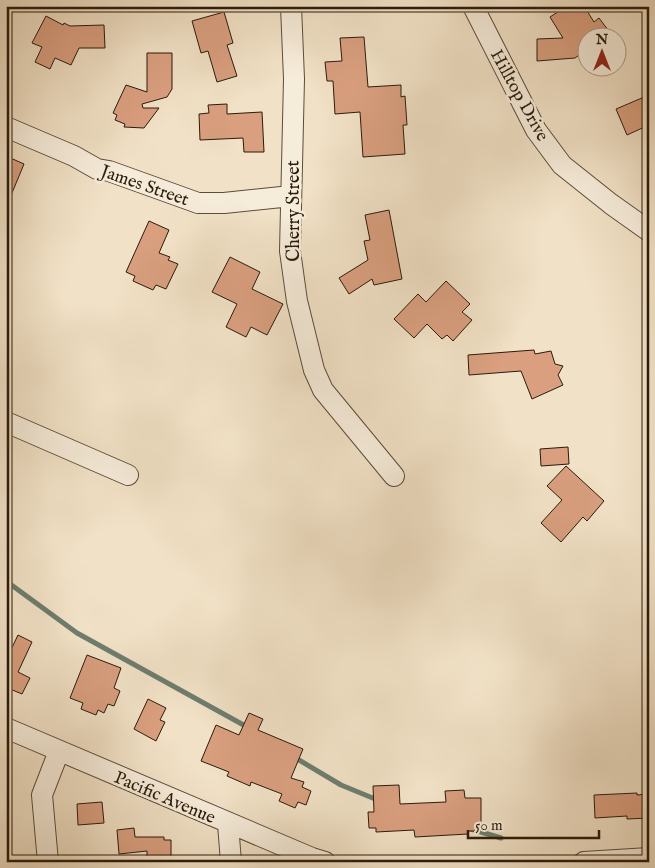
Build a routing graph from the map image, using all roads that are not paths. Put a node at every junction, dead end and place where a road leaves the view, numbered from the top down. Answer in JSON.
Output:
{"nodes":[{"id":1,"x":291,"y":6,"type":"edge"},
{"id":2,"x":473,"y":6,"type":"edge"},
{"id":3,"x":6,"y":127,"type":"edge"},
{"id":4,"x":291,"y":196,"type":"junction"},
{"id":5,"x":649,"y":231,"type":"edge"},
{"id":6,"x":6,"y":422,"type":"edge"},
{"id":7,"x":128,"y":475,"type":"dead end"},
{"id":8,"x":394,"y":476,"type":"dead end"},
{"id":9,"x":6,"y":728,"type":"edge"},
{"id":10,"x":59,"y":751,"type":"junction"},
{"id":11,"x":228,"y":824,"type":"junction"},
{"id":12,"x":649,"y":858,"type":"edge"},
{"id":13,"x":48,"y":862,"type":"edge"},
{"id":14,"x":231,"y":862,"type":"edge"},
{"id":15,"x":325,"y":862,"type":"edge"},
{"id":16,"x":584,"y":862,"type":"edge"}],
"edges":[{"from":1,"to":4,"type":"street","name":"Cherry Street"},
{"from":2,"to":5,"type":"street","name":"Hilltop Drive"},
{"from":3,"to":4,"type":"street","name":"James Street"},
{"from":4,"to":8,"type":"street","name":"Cherry Street"},
{"from":6,"to":7,"type":"street"},
{"from":9,"to":10,"type":"street","name":"Pacific Avenue"},
{"from":10,"to":11,"type":"street","name":"Pacific Avenue"},
{"from":10,"to":13,"type":"street"},
{"from":11,"to":14,"type":"street"},
{"from":11,"to":15,"type":"street","name":"Pacific Avenue"},
{"from":12,"to":16,"type":"street"}]}
